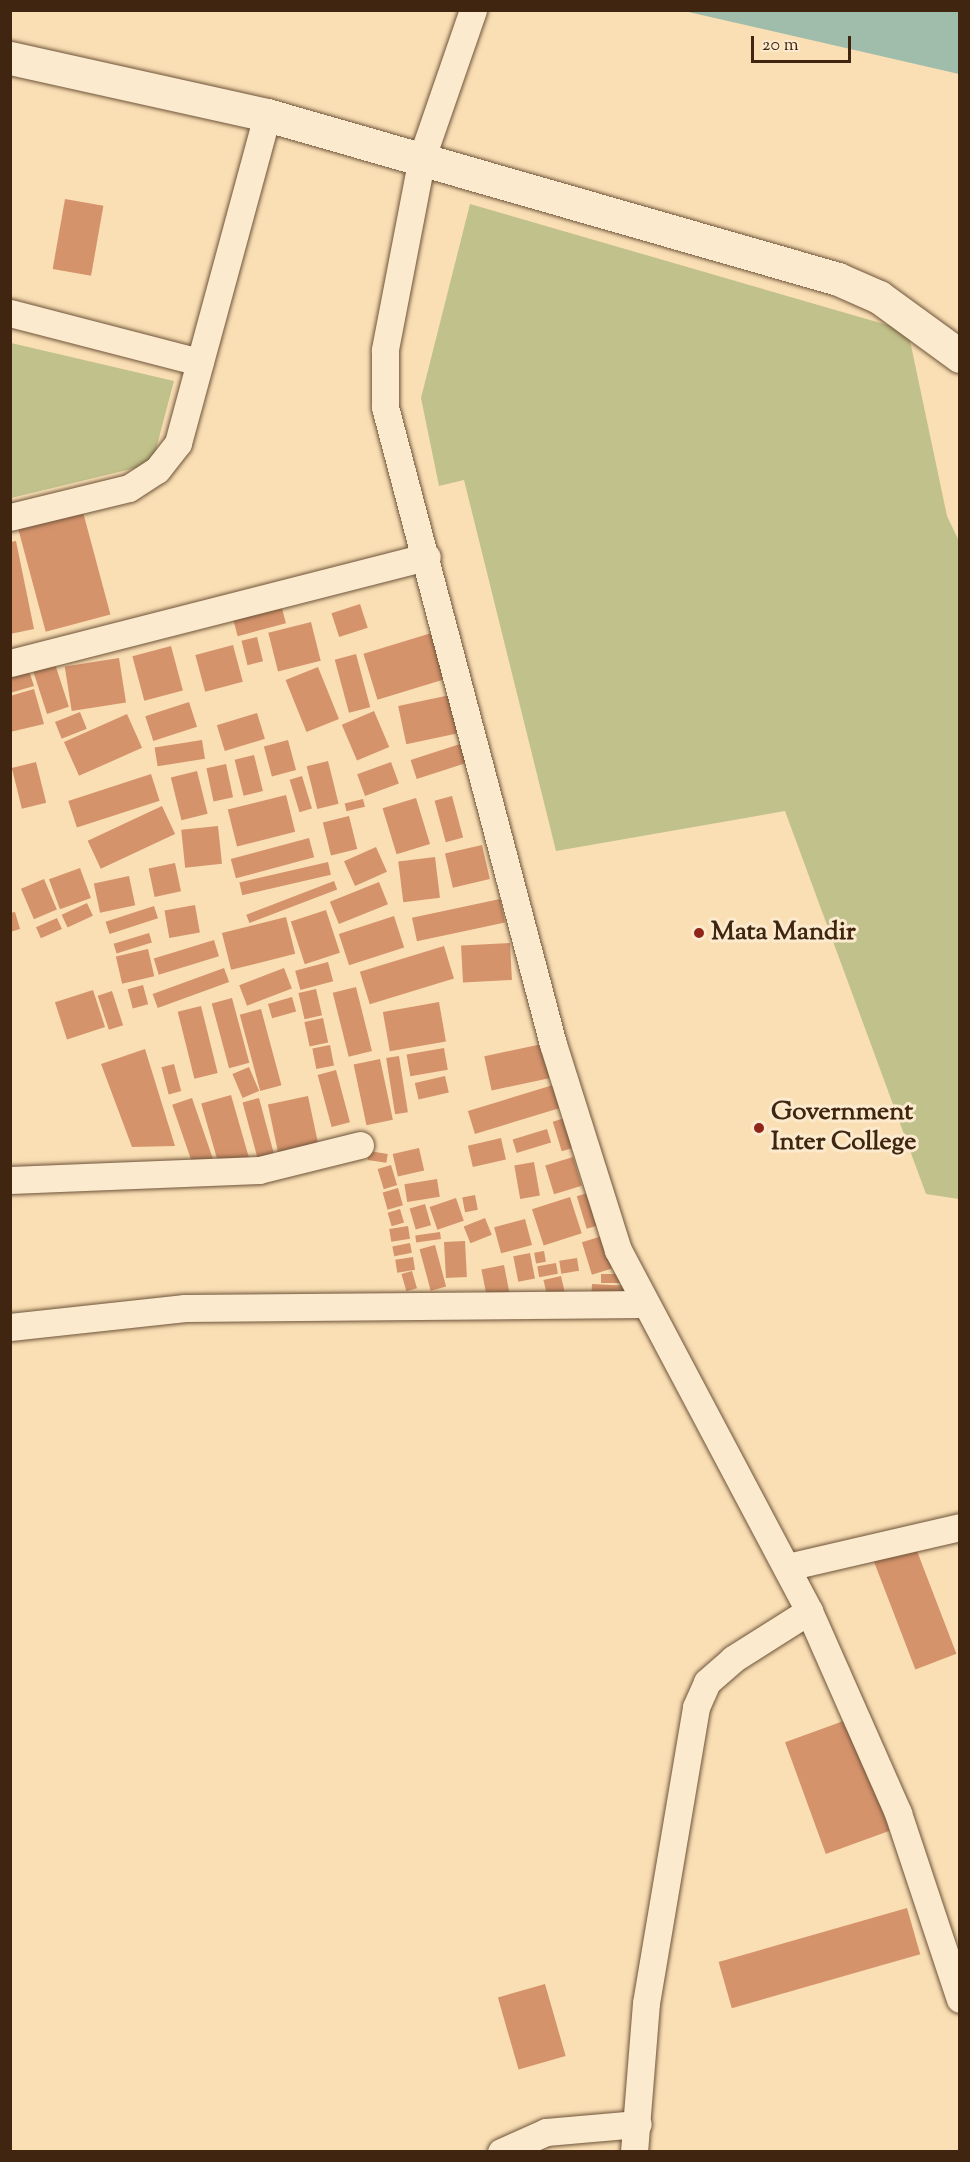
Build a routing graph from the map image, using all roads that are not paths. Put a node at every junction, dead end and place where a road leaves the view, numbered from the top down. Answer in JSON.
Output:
{"nodes":[{"id":1,"x":473,"y":10,"type":"edge"},
{"id":2,"x":10,"y":58,"type":"edge"},
{"id":3,"x":267,"y":115,"type":"junction"},
{"id":4,"x":422,"y":157,"type":"junction"},
{"id":5,"x":10,"y":313,"type":"edge"},
{"id":6,"x":960,"y":356,"type":"edge"},
{"id":7,"x":200,"y":362,"type":"junction"},
{"id":8,"x":10,"y":517,"type":"edge"},
{"id":9,"x":427,"y":557,"type":"junction"},
{"id":10,"x":10,"y":663,"type":"edge"},
{"id":11,"x":360,"y":1145,"type":"dead end"},
{"id":12,"x":10,"y":1180,"type":"edge"},
{"id":13,"x":643,"y":1304,"type":"junction"},
{"id":14,"x":10,"y":1327,"type":"edge"},
{"id":15,"x":960,"y":1527,"type":"edge"},
{"id":16,"x":787,"y":1567,"type":"junction"},
{"id":17,"x":810,"y":1611,"type":"junction"},
{"id":18,"x":960,"y":1999,"type":"edge"},
{"id":19,"x":638,"y":2124,"type":"junction"},
{"id":20,"x":501,"y":2151,"type":"edge"},
{"id":21,"x":634,"y":2151,"type":"edge"}],
"edges":[{"from":1,"to":4,"type":"street"},
{"from":2,"to":3,"type":"street"},
{"from":3,"to":4,"type":"street"},
{"from":3,"to":7,"type":"street"},
{"from":4,"to":6,"type":"street"},
{"from":4,"to":9,"type":"street"},
{"from":5,"to":7,"type":"street"},
{"from":7,"to":8,"type":"street"},
{"from":9,"to":10,"type":"street"},
{"from":9,"to":13,"type":"street"},
{"from":11,"to":12,"type":"street"},
{"from":13,"to":14,"type":"street"},
{"from":13,"to":16,"type":"street"},
{"from":15,"to":16,"type":"street"},
{"from":16,"to":17,"type":"street"},
{"from":17,"to":18,"type":"street"},
{"from":17,"to":19,"type":"street"},
{"from":19,"to":20,"type":"street"},
{"from":19,"to":21,"type":"street"}]}
